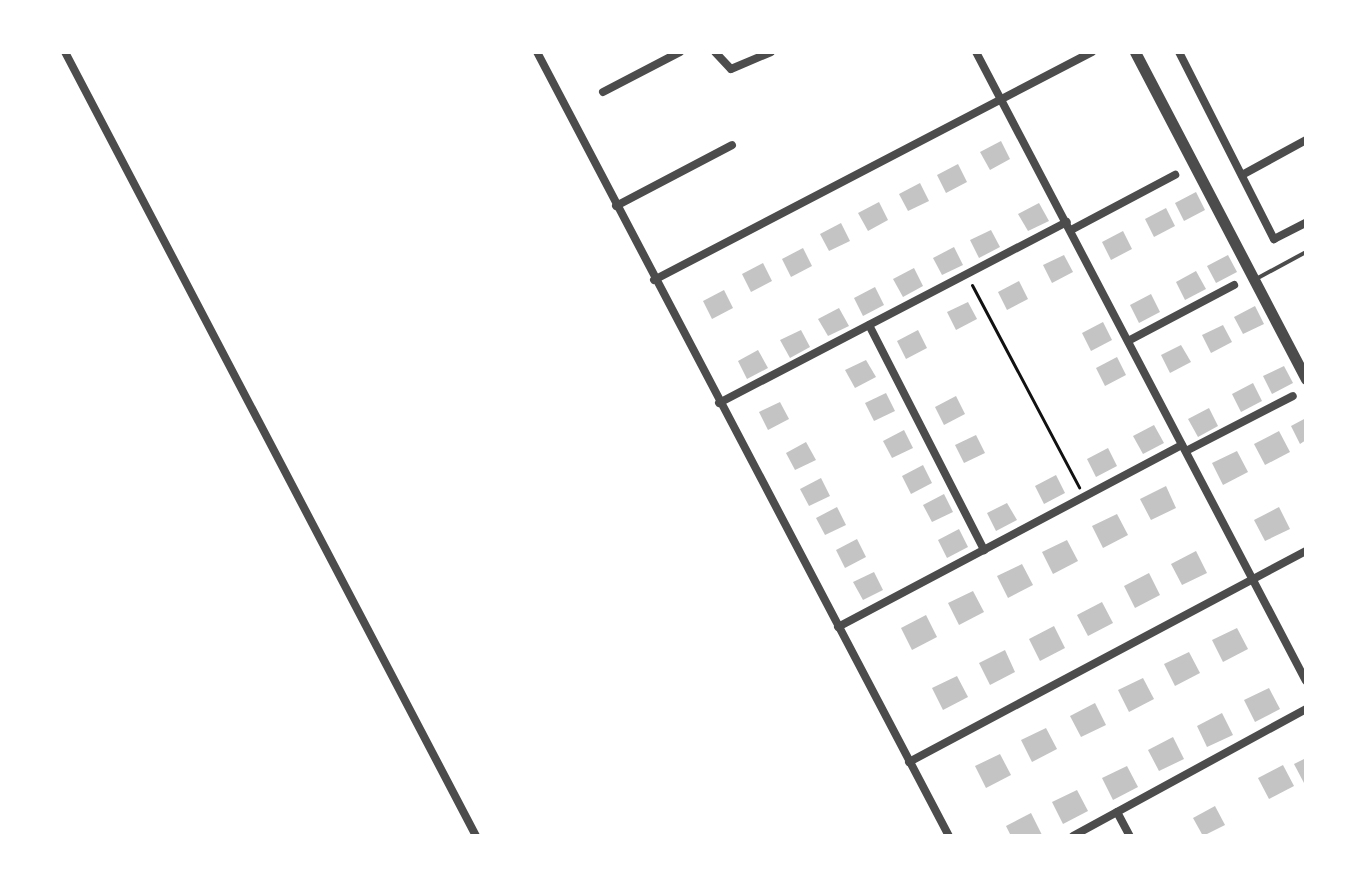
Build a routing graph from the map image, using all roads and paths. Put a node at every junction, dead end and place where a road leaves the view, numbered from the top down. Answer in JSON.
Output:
{"nodes":[{"id":1,"x":65,"y":52,"type":"edge"},
{"id":2,"x":537,"y":52,"type":"edge"},
{"id":3,"x":680,"y":52,"type":"edge"},
{"id":4,"x":715,"y":52,"type":"edge"},
{"id":5,"x":771,"y":52,"type":"edge"},
{"id":6,"x":976,"y":52,"type":"edge"},
{"id":7,"x":1092,"y":52,"type":"edge"},
{"id":8,"x":1135,"y":52,"type":"edge"},
{"id":9,"x":1179,"y":52,"type":"edge"},
{"id":10,"x":603,"y":92,"type":"dead end"},
{"id":11,"x":1001,"y":100,"type":"junction"},
{"id":12,"x":1306,"y":140,"type":"edge"},
{"id":13,"x":732,"y":145,"type":"dead end"},
{"id":14,"x":1175,"y":175,"type":"dead end"},
{"id":15,"x":1242,"y":175,"type":"junction"},
{"id":16,"x":616,"y":206,"type":"junction"},
{"id":17,"x":1306,"y":223,"type":"edge"},
{"id":18,"x":1069,"y":226,"type":"junction"},
{"id":19,"x":1306,"y":252,"type":"edge"},
{"id":20,"x":966,"y":275,"type":"junction"},
{"id":21,"x":654,"y":280,"type":"junction"},
{"id":22,"x":1254,"y":280,"type":"junction"},
{"id":23,"x":1234,"y":285,"type":"dead end"},
{"id":24,"x":869,"y":325,"type":"junction"},
{"id":25,"x":1128,"y":341,"type":"junction"},
{"id":26,"x":1306,"y":379,"type":"edge"},
{"id":27,"x":1293,"y":396,"type":"dead end"},
{"id":28,"x":719,"y":403,"type":"junction"},
{"id":29,"x":1184,"y":448,"type":"junction"},
{"id":30,"x":1085,"y":497,"type":"junction"},
{"id":31,"x":984,"y":550,"type":"junction"},
{"id":32,"x":1306,"y":551,"type":"edge"},
{"id":33,"x":1253,"y":578,"type":"junction"},
{"id":34,"x":838,"y":627,"type":"junction"},
{"id":35,"x":1306,"y":681,"type":"edge"},
{"id":36,"x":1306,"y":709,"type":"edge"},
{"id":37,"x":909,"y":762,"type":"junction"},
{"id":38,"x":1117,"y":812,"type":"junction"},
{"id":39,"x":476,"y":836,"type":"edge"},
{"id":40,"x":949,"y":836,"type":"edge"},
{"id":41,"x":1073,"y":836,"type":"edge"},
{"id":42,"x":1130,"y":836,"type":"edge"}],
"edges":[{"from":1,"to":39,"type":"street"},
{"from":2,"to":16,"type":"street"},
{"from":3,"to":10,"type":"street"},
{"from":4,"to":5,"type":"street"},
{"from":6,"to":11,"type":"street"},
{"from":7,"to":11,"type":"street"},
{"from":8,"to":22,"type":"street"},
{"from":9,"to":15,"type":"street"},
{"from":11,"to":18,"type":"street"},
{"from":11,"to":21,"type":"street"},
{"from":12,"to":15,"type":"street"},
{"from":13,"to":16,"type":"street"},
{"from":14,"to":18,"type":"street"},
{"from":15,"to":17,"type":"street"},
{"from":16,"to":21,"type":"street"},
{"from":18,"to":20,"type":"street"},
{"from":18,"to":25,"type":"street"},
{"from":19,"to":22,"type":"lane"},
{"from":20,"to":24,"type":"street"},
{"from":20,"to":30,"type":"path"},
{"from":21,"to":28,"type":"street"},
{"from":22,"to":26,"type":"street"},
{"from":23,"to":25,"type":"street"},
{"from":24,"to":28,"type":"street"},
{"from":24,"to":31,"type":"street"},
{"from":25,"to":29,"type":"street"},
{"from":27,"to":29,"type":"street"},
{"from":28,"to":34,"type":"street"},
{"from":29,"to":30,"type":"street"},
{"from":29,"to":33,"type":"street"},
{"from":30,"to":31,"type":"street"},
{"from":31,"to":34,"type":"street"},
{"from":32,"to":33,"type":"street"},
{"from":33,"to":35,"type":"street"},
{"from":33,"to":37,"type":"street"},
{"from":34,"to":37,"type":"street"},
{"from":36,"to":38,"type":"street"},
{"from":37,"to":40,"type":"street"},
{"from":38,"to":41,"type":"street"},
{"from":38,"to":42,"type":"street"}]}
